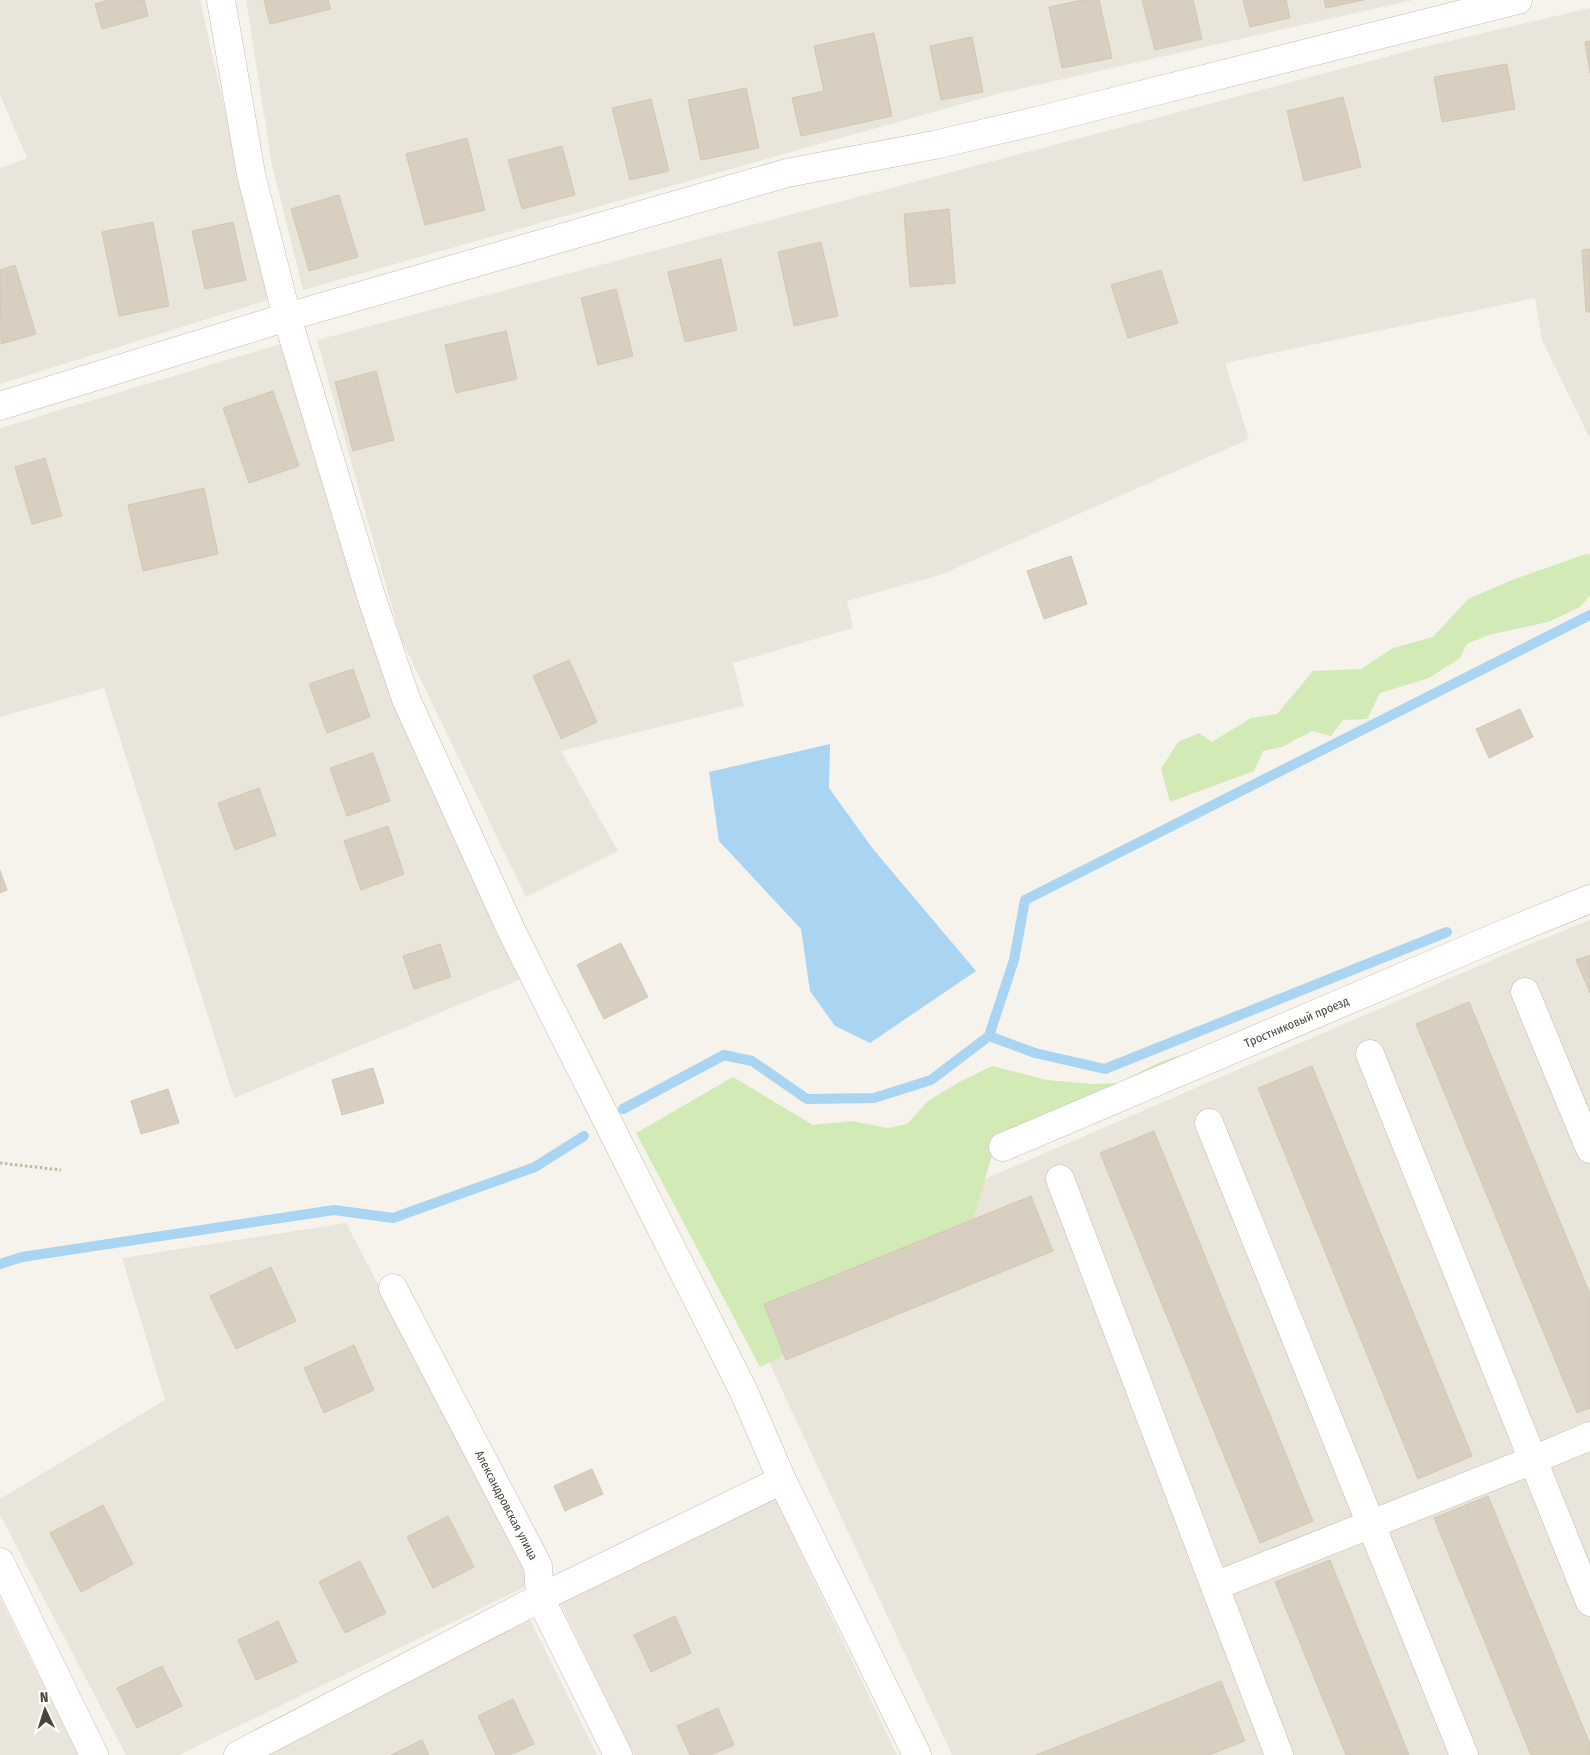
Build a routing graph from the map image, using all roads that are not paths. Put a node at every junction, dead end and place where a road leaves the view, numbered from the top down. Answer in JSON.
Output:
{"nodes":[{"id":1,"x":221,"y":0,"type":"edge"},
{"id":2,"x":1518,"y":0,"type":"edge"},
{"id":3,"x":287,"y":317,"type":"junction"},
{"id":4,"x":0,"y":406,"type":"edge"},
{"id":5,"x":1590,"y":899,"type":"edge"},
{"id":6,"x":1525,"y":992,"type":"dead end"},
{"id":7,"x":1370,"y":1054,"type":"dead end"},
{"id":8,"x":1209,"y":1123,"type":"dead end"},
{"id":9,"x":1003,"y":1147,"type":"dead end"},
{"id":10,"x":1590,"y":1149,"type":"edge"},
{"id":11,"x":1060,"y":1178,"type":"dead end"},
{"id":12,"x":393,"y":1288,"type":"dead end"},
{"id":13,"x":1590,"y":1436,"type":"edge"},
{"id":14,"x":1533,"y":1460,"type":"junction"},
{"id":15,"x":782,"y":1480,"type":"junction"},
{"id":16,"x":1371,"y":1524,"type":"junction"},
{"id":17,"x":0,"y":1562,"type":"edge"},
{"id":18,"x":1215,"y":1586,"type":"junction"},
{"id":19,"x":540,"y":1598,"type":"junction"},
{"id":20,"x":1590,"y":1602,"type":"edge"},
{"id":21,"x":94,"y":1755,"type":"edge"},
{"id":22,"x":238,"y":1755,"type":"edge"},
{"id":23,"x":618,"y":1755,"type":"edge"},
{"id":24,"x":916,"y":1755,"type":"edge"},
{"id":25,"x":1279,"y":1755,"type":"edge"},
{"id":26,"x":1464,"y":1755,"type":"edge"}],
"edges":[{"from":1,"to":3,"type":"street"},
{"from":2,"to":3,"type":"street"},
{"from":3,"to":4,"type":"street"},
{"from":3,"to":15,"type":"street"},
{"from":5,"to":9,"type":"street","name":"Тростниковый проезд"},
{"from":6,"to":10,"type":"street"},
{"from":7,"to":14,"type":"street"},
{"from":8,"to":16,"type":"street"},
{"from":11,"to":18,"type":"street"},
{"from":12,"to":19,"type":"street","name":"Александровская улица"},
{"from":13,"to":14,"type":"street"},
{"from":14,"to":16,"type":"street"},
{"from":14,"to":20,"type":"street"},
{"from":15,"to":19,"type":"street"},
{"from":15,"to":24,"type":"street"},
{"from":16,"to":18,"type":"street"},
{"from":16,"to":26,"type":"street"},
{"from":17,"to":21,"type":"street"},
{"from":18,"to":25,"type":"street"},
{"from":19,"to":22,"type":"street"},
{"from":19,"to":23,"type":"street","name":"Александровская улица"}]}
